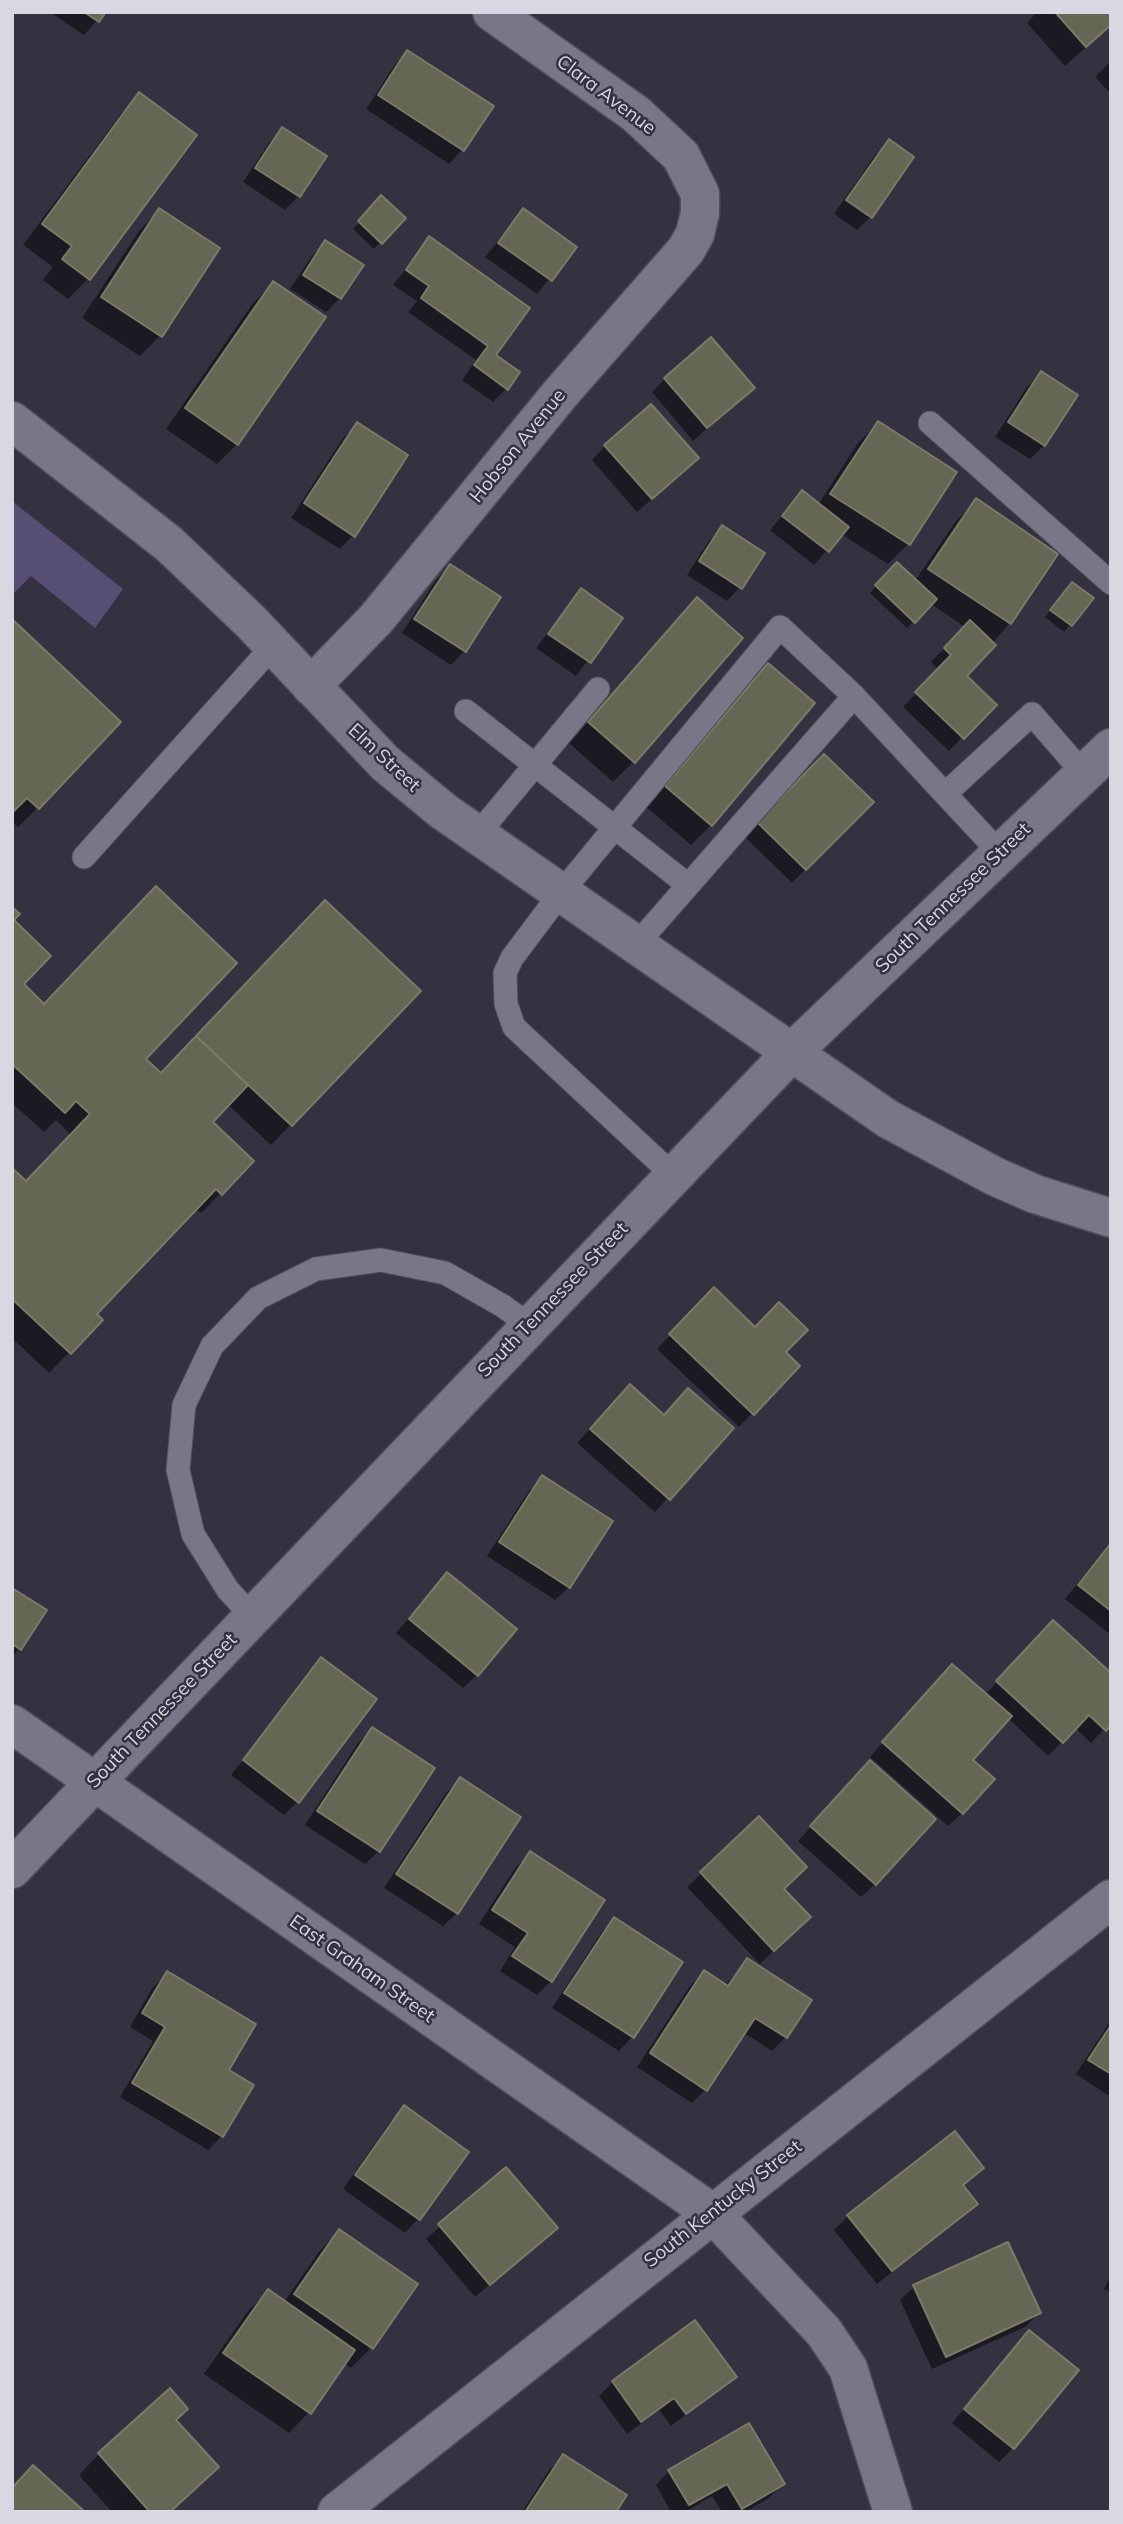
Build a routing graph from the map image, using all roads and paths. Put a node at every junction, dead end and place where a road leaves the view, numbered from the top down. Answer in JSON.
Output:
{"nodes":[{"id":1,"x":492,"y":12,"type":"edge"},
{"id":2,"x":700,"y":194,"type":"joint"},
{"id":3,"x":12,"y":421,"type":"edge"},
{"id":4,"x":930,"y":423,"type":"dead end"},
{"id":5,"x":1111,"y":583,"type":"edge"},
{"id":6,"x":273,"y":646,"type":"junction"},
{"id":7,"x":311,"y":687,"type":"junction"},
{"id":8,"x":598,"y":689,"type":"dead end"},
{"id":9,"x":854,"y":696,"type":"junction"},
{"id":10,"x":466,"y":711,"type":"dead end"},
{"id":11,"x":1097,"y":761,"type":"edge"},
{"id":12,"x":535,"y":765,"type":"junction"},
{"id":13,"x":945,"y":794,"type":"junction"},
{"id":14,"x":614,"y":828,"type":"junction"},
{"id":15,"x":477,"y":835,"type":"junction"},
{"id":16,"x":1000,"y":853,"type":"junction"},
{"id":17,"x":84,"y":857,"type":"dead end"},
{"id":18,"x":688,"y":885,"type":"junction"},
{"id":19,"x":560,"y":894,"type":"junction"},
{"id":20,"x":636,"y":945,"type":"junction"},
{"id":21,"x":791,"y":1053,"type":"junction"},
{"id":22,"x":673,"y":1175,"type":"junction"},
{"id":23,"x":1111,"y":1218,"type":"edge"},
{"id":24,"x":529,"y":1325,"type":"junction"},
{"id":25,"x":252,"y":1616,"type":"junction"},
{"id":26,"x":12,"y":1724,"type":"edge"},
{"id":27,"x":94,"y":1783,"type":"junction"},
{"id":28,"x":12,"y":1869,"type":"edge"},
{"id":29,"x":1111,"y":1899,"type":"edge"},
{"id":30,"x":712,"y":2213,"type":"junction"},
{"id":31,"x":337,"y":2512,"type":"edge"},
{"id":32,"x":893,"y":2512,"type":"edge"}],
"edges":[{"from":1,"to":2,"type":"street","name":"Clara Avenue"},
{"from":2,"to":7,"type":"street","name":"Hobson Avenue"},
{"from":3,"to":6,"type":"street","name":"Elm Street"},
{"from":4,"to":5,"type":"lane"},
{"from":6,"to":7,"type":"street","name":"Elm Street"},
{"from":6,"to":17,"type":"lane"},
{"from":7,"to":15,"type":"street","name":"Elm Street"},
{"from":8,"to":12,"type":"lane"},
{"from":9,"to":13,"type":"lane"},
{"from":9,"to":14,"type":"lane"},
{"from":9,"to":18,"type":"lane"},
{"from":10,"to":12,"type":"lane"},
{"from":11,"to":13,"type":"lane"},
{"from":11,"to":16,"type":"street","name":"South Tennessee Street"},
{"from":12,"to":14,"type":"lane"},
{"from":12,"to":15,"type":"lane"},
{"from":13,"to":16,"type":"lane"},
{"from":14,"to":18,"type":"lane"},
{"from":14,"to":19,"type":"lane"},
{"from":15,"to":19,"type":"street","name":"Elm Street"},
{"from":16,"to":21,"type":"street","name":"South Tennessee Street"},
{"from":18,"to":20,"type":"lane"},
{"from":19,"to":20,"type":"street","name":"Elm Street"},
{"from":19,"to":22,"type":"lane"},
{"from":20,"to":21,"type":"street","name":"Elm Street"},
{"from":21,"to":22,"type":"street","name":"South Tennessee Street"},
{"from":21,"to":23,"type":"street","name":"Elm Street"},
{"from":22,"to":24,"type":"street","name":"South Tennessee Street"},
{"from":24,"to":25,"type":"street","name":"South Tennessee Street"},
{"from":24,"to":25,"type":"lane"},
{"from":25,"to":27,"type":"street","name":"South Tennessee Street"},
{"from":26,"to":27,"type":"street","name":"East Graham Street"},
{"from":27,"to":28,"type":"street","name":"South Tennessee Street"},
{"from":27,"to":30,"type":"street","name":"East Graham Street"},
{"from":29,"to":30,"type":"street","name":"South Kentucky Street"},
{"from":30,"to":31,"type":"street","name":"South Kentucky Street"},
{"from":30,"to":32,"type":"street","name":"East Graham Street"}]}
